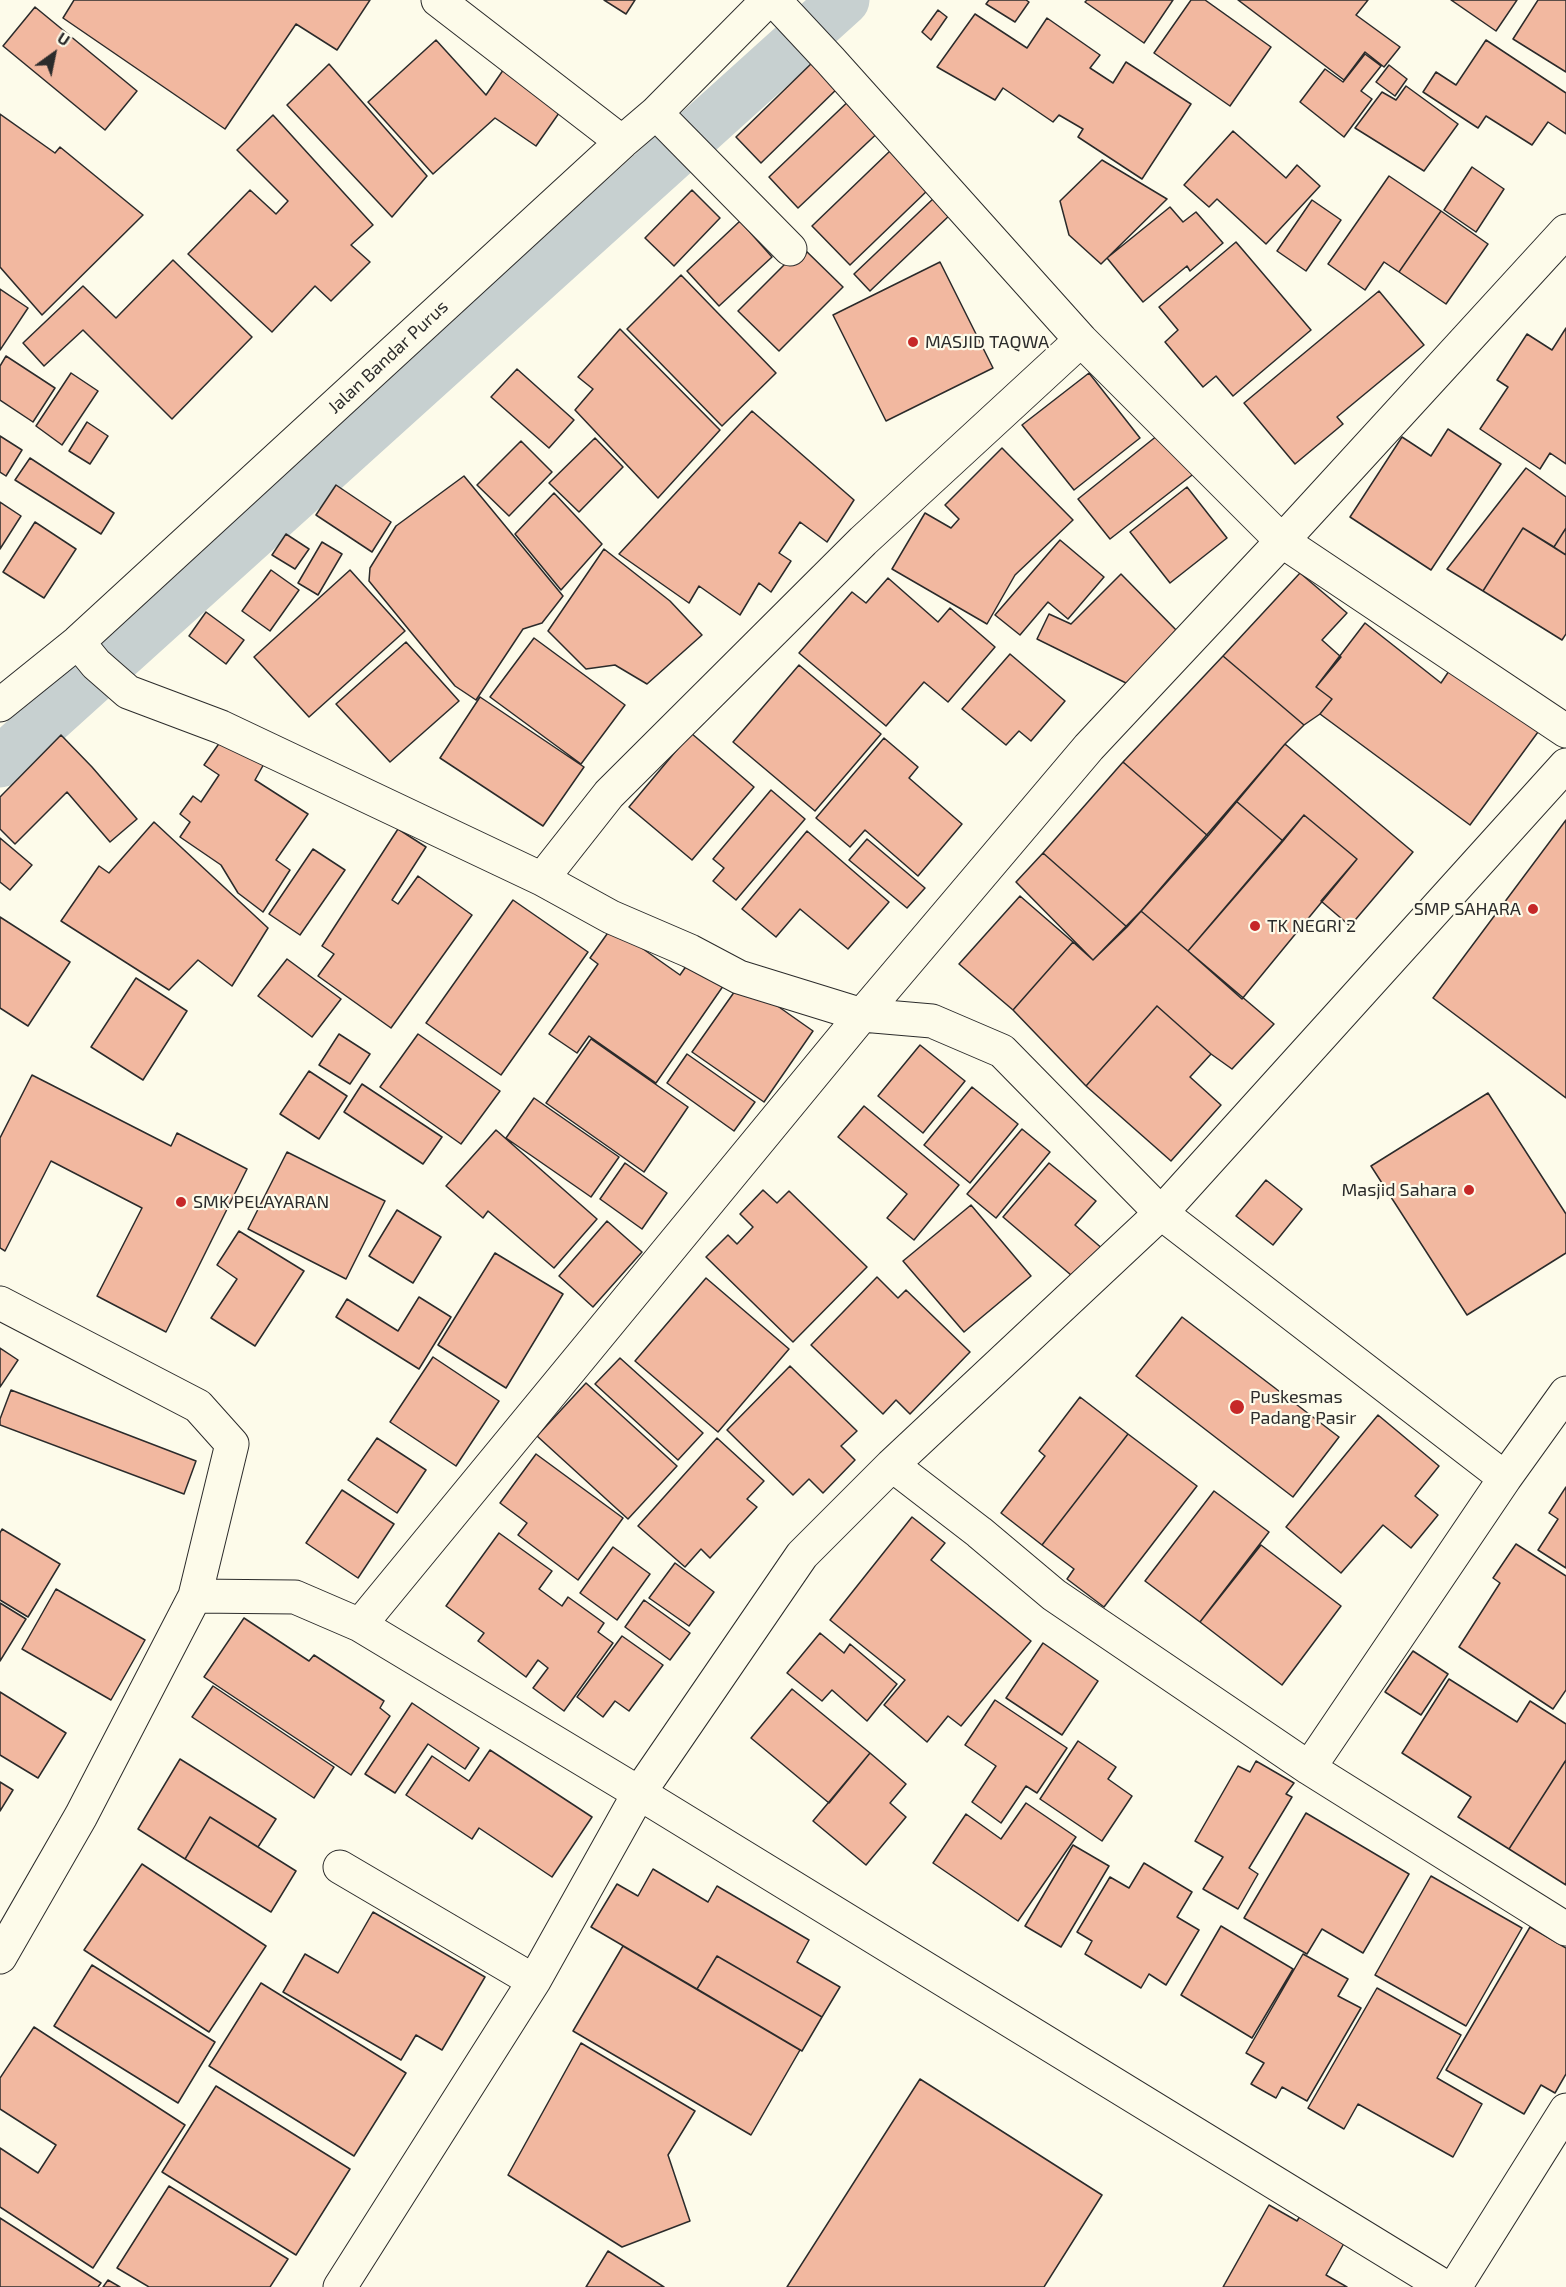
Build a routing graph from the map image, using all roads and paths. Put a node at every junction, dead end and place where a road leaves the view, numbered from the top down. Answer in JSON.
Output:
{"nodes":[{"id":1,"x":438,"y":0,"type":"edge"},
{"id":2,"x":768,"y":0,"type":"edge"},
{"id":3,"x":774,"y":0,"type":"edge"},
{"id":4,"x":656,"y":113,"type":"junction"},
{"id":5,"x":622,"y":142,"type":"junction"},
{"id":6,"x":1566,"y":231,"type":"edge"},
{"id":7,"x":790,"y":249,"type":"dead end"},
{"id":8,"x":1081,"y":340,"type":"junction"},
{"id":9,"x":1282,"y":541,"type":"junction"},
{"id":10,"x":87,"y":653,"type":"junction"},
{"id":11,"x":0,"y":705,"type":"edge"},
{"id":12,"x":1566,"y":731,"type":"edge"},
{"id":13,"x":1566,"y":765,"type":"edge"},
{"id":14,"x":542,"y":879,"type":"junction"},
{"id":15,"x":862,"y":1015,"type":"junction"},
{"id":16,"x":1161,"y":1213,"type":"junction"},
{"id":17,"x":0,"y":1303,"type":"edge"},
{"id":18,"x":1566,"y":1393,"type":"edge"},
{"id":19,"x":892,"y":1465,"type":"junction"},
{"id":20,"x":1505,"y":1478,"type":"junction"},
{"id":21,"x":195,"y":1596,"type":"junction"},
{"id":22,"x":360,"y":1625,"type":"junction"},
{"id":23,"x":1309,"y":1768,"type":"junction"},
{"id":24,"x":639,"y":1792,"type":"junction"},
{"id":25,"x":340,"y":1867,"type":"dead end"},
{"id":26,"x":1566,"y":1929,"type":"edge"},
{"id":27,"x":0,"y":1957,"type":"edge"},
{"id":28,"x":534,"y":1981,"type":"junction"},
{"id":29,"x":1566,"y":2110,"type":"edge"},
{"id":30,"x":340,"y":2287,"type":"edge"},
{"id":31,"x":1445,"y":2287,"type":"edge"},
{"id":32,"x":1455,"y":2287,"type":"edge"}],
"edges":[{"from":1,"to":5,"type":"street"},
{"from":2,"to":4,"type":"street","name":"Jalan Bandar Purus"},
{"from":3,"to":8,"type":"street"},
{"from":4,"to":5,"type":"street","name":"Jalan Bandar Purus"},
{"from":4,"to":7,"type":"street"},
{"from":5,"to":10,"type":"street","name":"Jalan Bandar Purus"},
{"from":6,"to":9,"type":"street"},
{"from":8,"to":9,"type":"street"},
{"from":8,"to":14,"type":"street"},
{"from":9,"to":12,"type":"street"},
{"from":9,"to":15,"type":"street"},
{"from":10,"to":11,"type":"street","name":"Jalan Bandar Purus"},
{"from":10,"to":14,"type":"street"},
{"from":13,"to":16,"type":"street"},
{"from":14,"to":15,"type":"street"},
{"from":15,"to":16,"type":"street"},
{"from":15,"to":22,"type":"street"},
{"from":16,"to":19,"type":"street"},
{"from":16,"to":20,"type":"street"},
{"from":17,"to":21,"type":"street"},
{"from":18,"to":20,"type":"street"},
{"from":19,"to":23,"type":"street"},
{"from":19,"to":24,"type":"street"},
{"from":20,"to":23,"type":"street"},
{"from":21,"to":22,"type":"street"},
{"from":21,"to":27,"type":"street"},
{"from":22,"to":24,"type":"street"},
{"from":23,"to":26,"type":"street"},
{"from":24,"to":28,"type":"street"},
{"from":24,"to":31,"type":"street"},
{"from":25,"to":28,"type":"street"},
{"from":28,"to":30,"type":"street"},
{"from":29,"to":32,"type":"street"}]}
